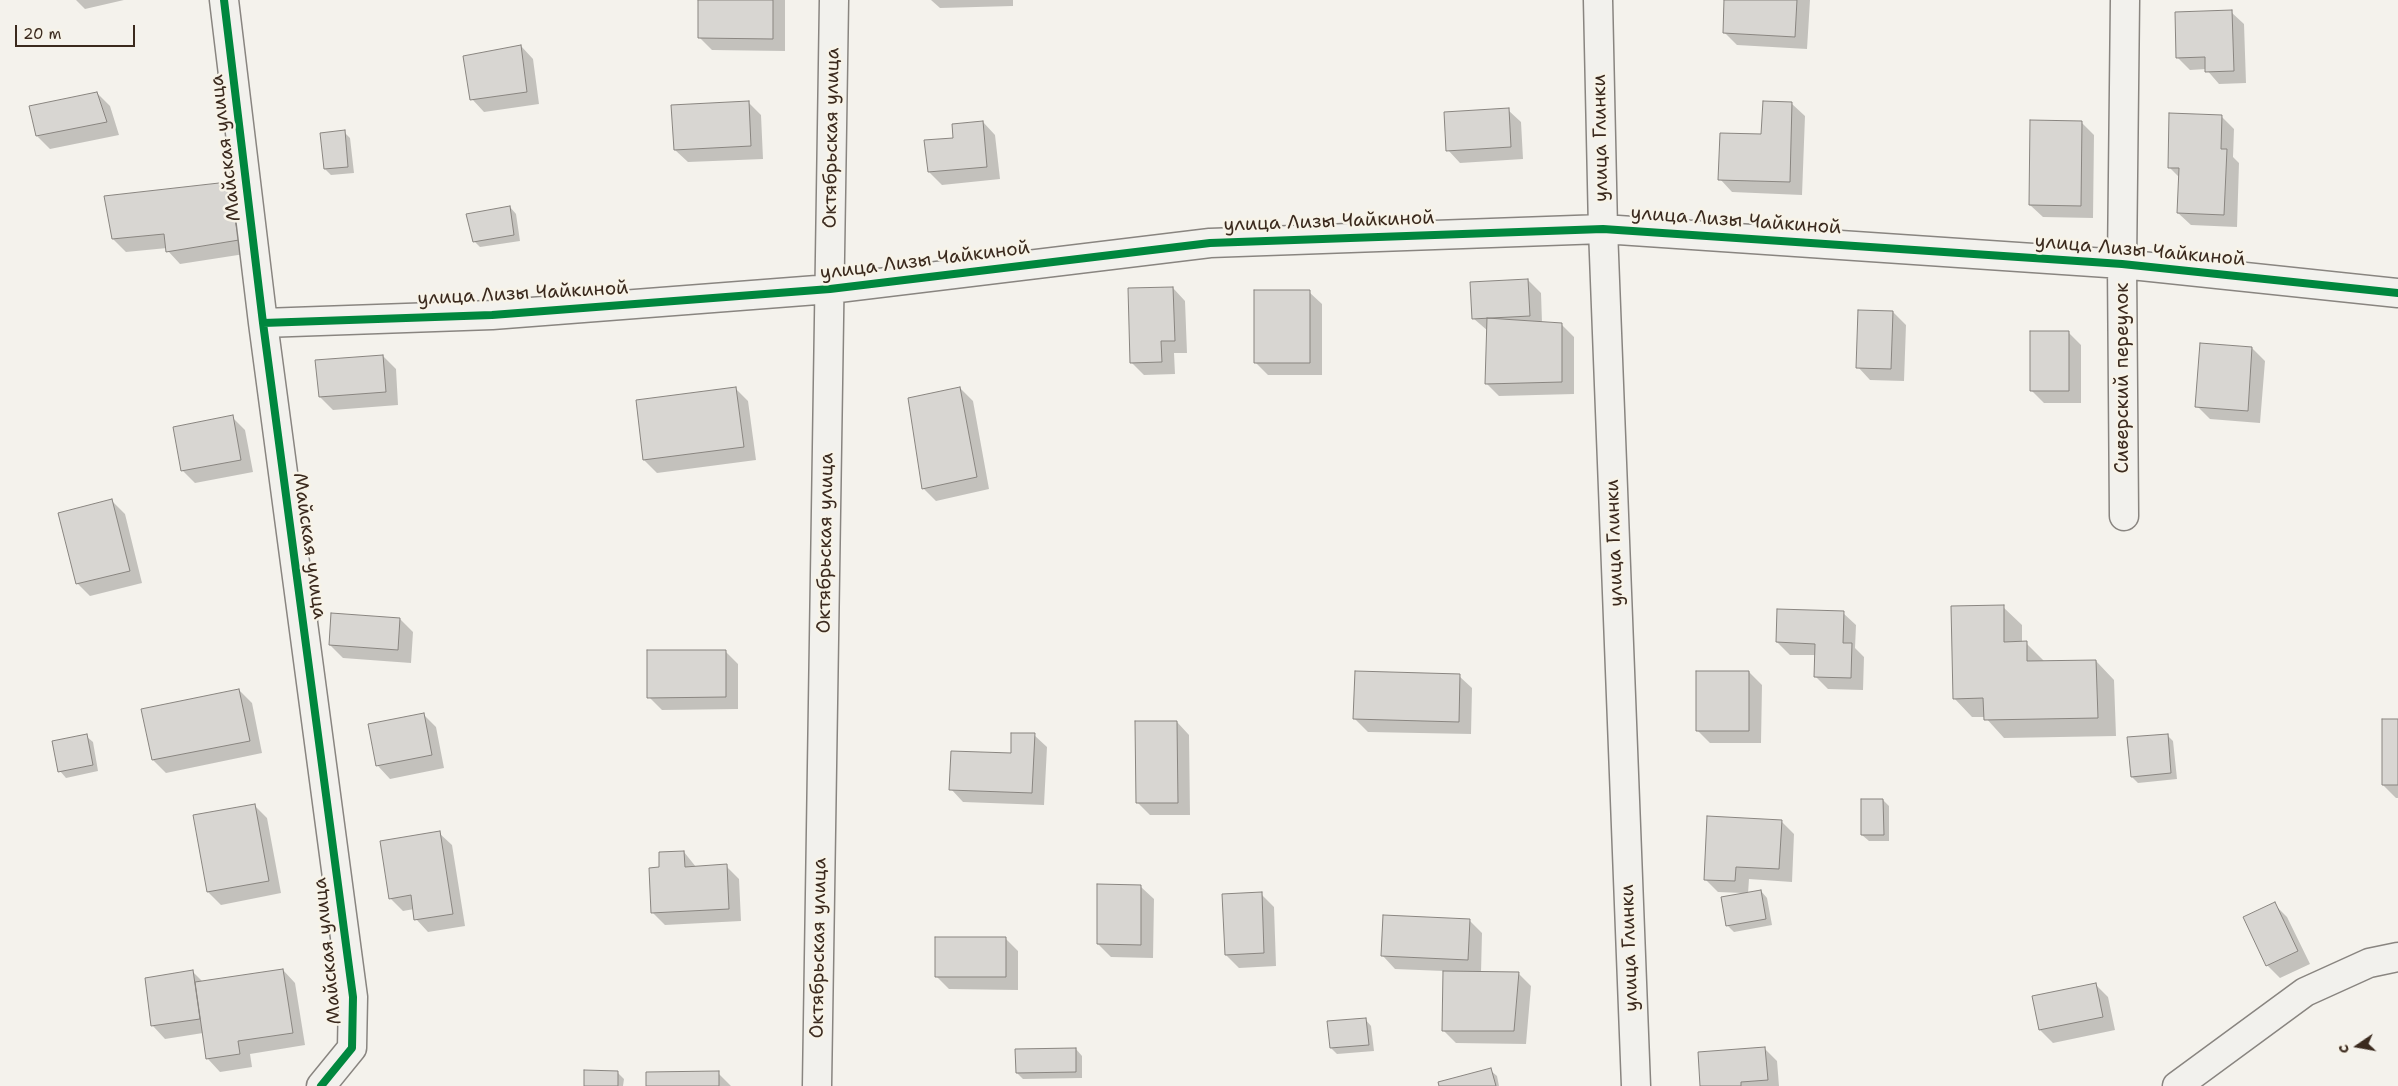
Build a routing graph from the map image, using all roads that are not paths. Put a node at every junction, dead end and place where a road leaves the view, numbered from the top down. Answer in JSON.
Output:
{"nodes":[{"id":1,"x":224,"y":0,"type":"edge"},
{"id":2,"x":834,"y":0,"type":"edge"},
{"id":3,"x":1598,"y":0,"type":"edge"},
{"id":4,"x":2125,"y":0,"type":"edge"},
{"id":5,"x":1603,"y":228,"type":"junction"},
{"id":6,"x":2122,"y":264,"type":"junction"},
{"id":7,"x":830,"y":289,"type":"junction"},
{"id":8,"x":2398,"y":294,"type":"edge"},
{"id":9,"x":263,"y":323,"type":"junction"},
{"id":10,"x":2124,"y":516,"type":"dead end"},
{"id":11,"x":2398,"y":957,"type":"edge"},
{"id":12,"x":321,"y":1086,"type":"edge"},
{"id":13,"x":817,"y":1086,"type":"edge"},
{"id":14,"x":1636,"y":1086,"type":"edge"},
{"id":15,"x":2177,"y":1086,"type":"edge"}],
"edges":[{"from":1,"to":9,"type":"street","name":"Майская улица"},
{"from":2,"to":7,"type":"street","name":"Октябрьская улица"},
{"from":3,"to":5,"type":"street","name":"улица Глинки"},
{"from":4,"to":6,"type":"street","name":"Сиверский переулок"},
{"from":5,"to":6,"type":"street","name":"улица Лизы Чайкиной"},
{"from":5,"to":7,"type":"street","name":"улица Лизы Чайкиной"},
{"from":5,"to":14,"type":"street","name":"улица Глинки"},
{"from":6,"to":8,"type":"street","name":"улица Лизы Чайкиной"},
{"from":6,"to":10,"type":"street","name":"Сиверский переулок"},
{"from":7,"to":9,"type":"street","name":"улица Лизы Чайкиной"},
{"from":7,"to":13,"type":"street","name":"Октябрьская улица"},
{"from":9,"to":12,"type":"street","name":"Майская улица"},
{"from":11,"to":15,"type":"street"}]}
